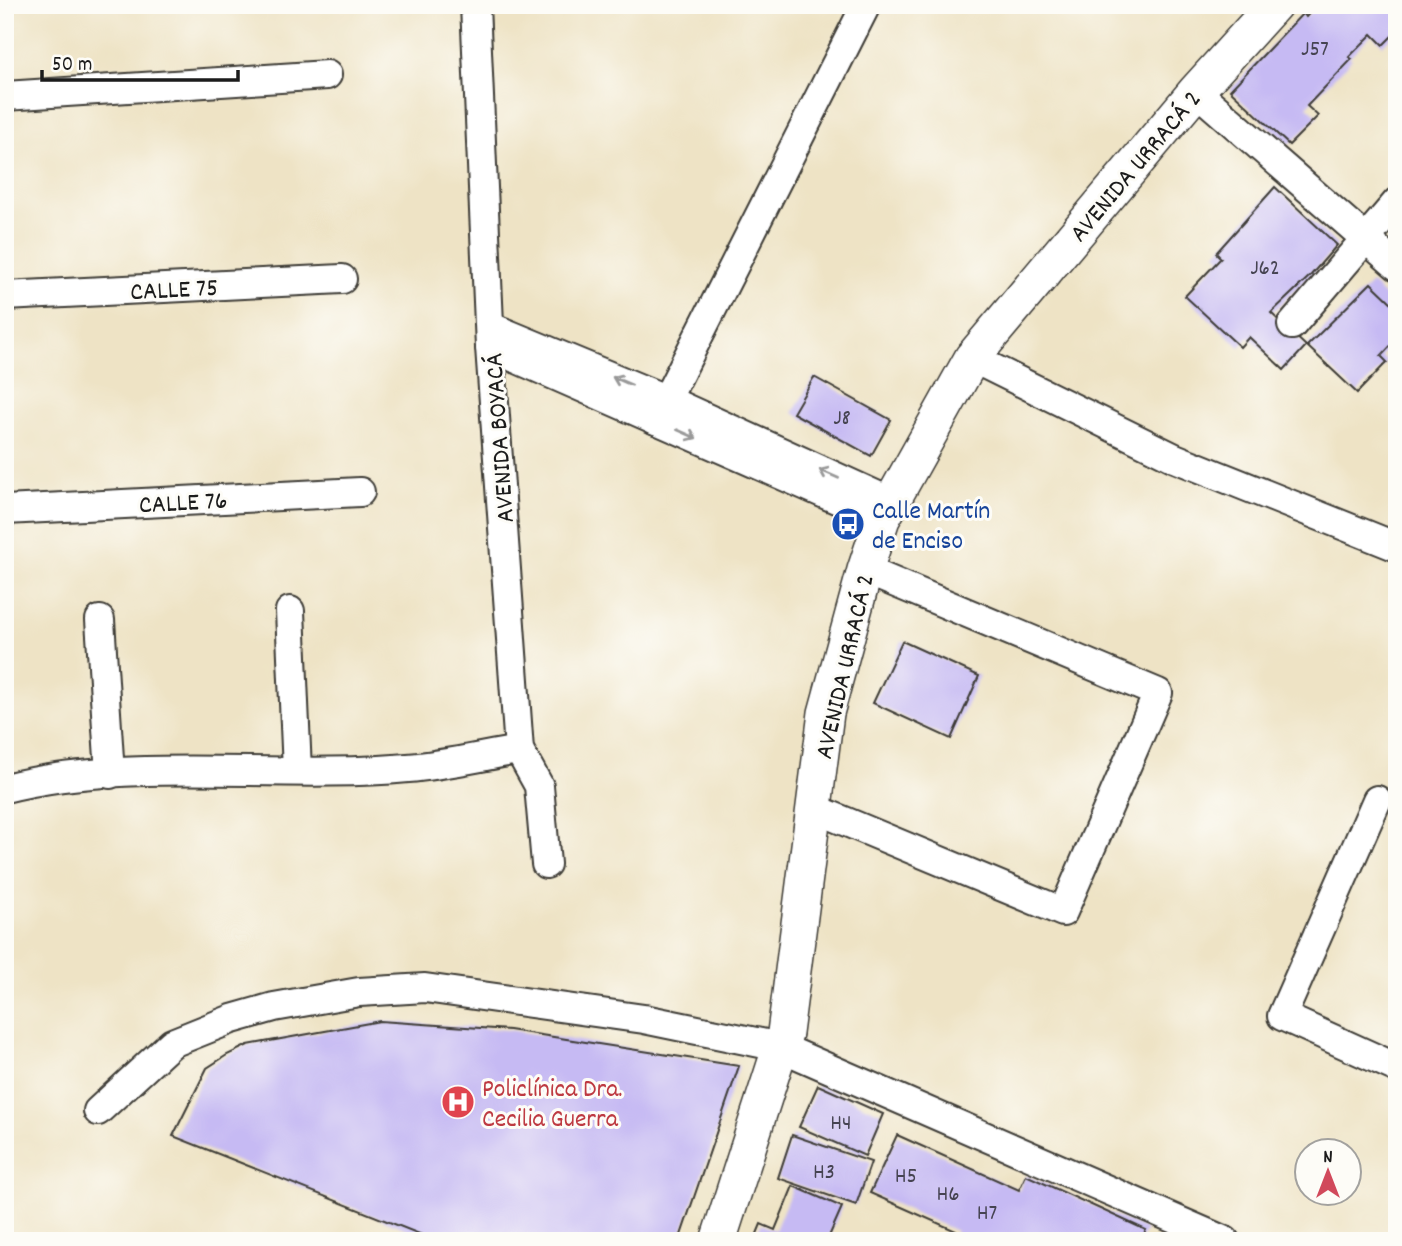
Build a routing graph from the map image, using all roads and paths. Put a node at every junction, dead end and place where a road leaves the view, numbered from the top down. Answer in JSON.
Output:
{"nodes":[{"id":1,"x":475,"y":5,"type":"edge"},
{"id":2,"x":866,"y":5,"type":"edge"},
{"id":3,"x":1274,"y":5,"type":"edge"},
{"id":4,"x":327,"y":75,"type":"dead end"},
{"id":5,"x":1196,"y":91,"type":"junction"},
{"id":6,"x":5,"y":96,"type":"edge"},
{"id":7,"x":1397,"y":202,"type":"edge"},
{"id":8,"x":1363,"y":239,"type":"junction"},
{"id":9,"x":1397,"y":266,"type":"edge"},
{"id":10,"x":342,"y":279,"type":"dead end"},
{"id":11,"x":5,"y":296,"type":"edge"},
{"id":12,"x":1292,"y":325,"type":"dead end"},
{"id":13,"x":490,"y":337,"type":"junction"},
{"id":14,"x":972,"y":358,"type":"junction"},
{"id":15,"x":660,"y":410,"type":"junction"},
{"id":16,"x":360,"y":492,"type":"dead end"},
{"id":17,"x":5,"y":510,"type":"edge"},
{"id":18,"x":887,"y":511,"type":"junction"},
{"id":19,"x":1397,"y":547,"type":"edge"},
{"id":20,"x":865,"y":570,"type":"junction"},
{"id":21,"x":290,"y":611,"type":"dead end"},
{"id":22,"x":100,"y":620,"type":"dead end"},
{"id":23,"x":519,"y":750,"type":"junction"},
{"id":24,"x":297,"y":771,"type":"junction"},
{"id":25,"x":110,"y":774,"type":"junction"},
{"id":26,"x":5,"y":788,"type":"edge"},
{"id":27,"x":1377,"y":800,"type":"dead end"},
{"id":28,"x":813,"y":808,"type":"junction"},
{"id":29,"x":546,"y":864,"type":"dead end"},
{"id":30,"x":780,"y":1047,"type":"junction"},
{"id":31,"x":1397,"y":1068,"type":"edge"},
{"id":32,"x":98,"y":1111,"type":"dead end"},
{"id":33,"x":718,"y":1241,"type":"edge"},
{"id":34,"x":1226,"y":1241,"type":"edge"}],
"edges":[{"from":1,"to":13,"type":"street","name":"AVENIDA BOYACÁ"},
{"from":2,"to":15,"type":"street"},
{"from":3,"to":5,"type":"street","name":"AVENIDA URRACÁ 2"},
{"from":4,"to":6,"type":"street"},
{"from":5,"to":8,"type":"street"},
{"from":5,"to":14,"type":"street","name":"AVENIDA URRACÁ 2"},
{"from":7,"to":8,"type":"street"},
{"from":8,"to":9,"type":"street"},
{"from":8,"to":12,"type":"street"},
{"from":10,"to":11,"type":"street","name":"CALLE 75"},
{"from":13,"to":15,"type":"street"},
{"from":13,"to":23,"type":"street","name":"AVENIDA BOYACÁ"},
{"from":14,"to":18,"type":"street","name":"AVENIDA URRACÁ 2"},
{"from":14,"to":19,"type":"street"},
{"from":15,"to":18,"type":"street"},
{"from":16,"to":17,"type":"street","name":"CALLE 76"},
{"from":18,"to":20,"type":"street","name":"AVENIDA URRACÁ 2"},
{"from":20,"to":28,"type":"street","name":"AVENIDA URRACÁ 2"},
{"from":20,"to":28,"type":"street"},
{"from":21,"to":24,"type":"street"},
{"from":22,"to":25,"type":"street"},
{"from":23,"to":24,"type":"street"},
{"from":23,"to":29,"type":"street","name":"AVENIDA BOYACÁ"},
{"from":24,"to":25,"type":"street"},
{"from":25,"to":26,"type":"street"},
{"from":27,"to":31,"type":"street"},
{"from":28,"to":30,"type":"street","name":"AVENIDA URRACÁ 2"},
{"from":30,"to":32,"type":"street"},
{"from":30,"to":33,"type":"street","name":"AVENIDA URRACÁ 2"},
{"from":30,"to":34,"type":"street"}]}
